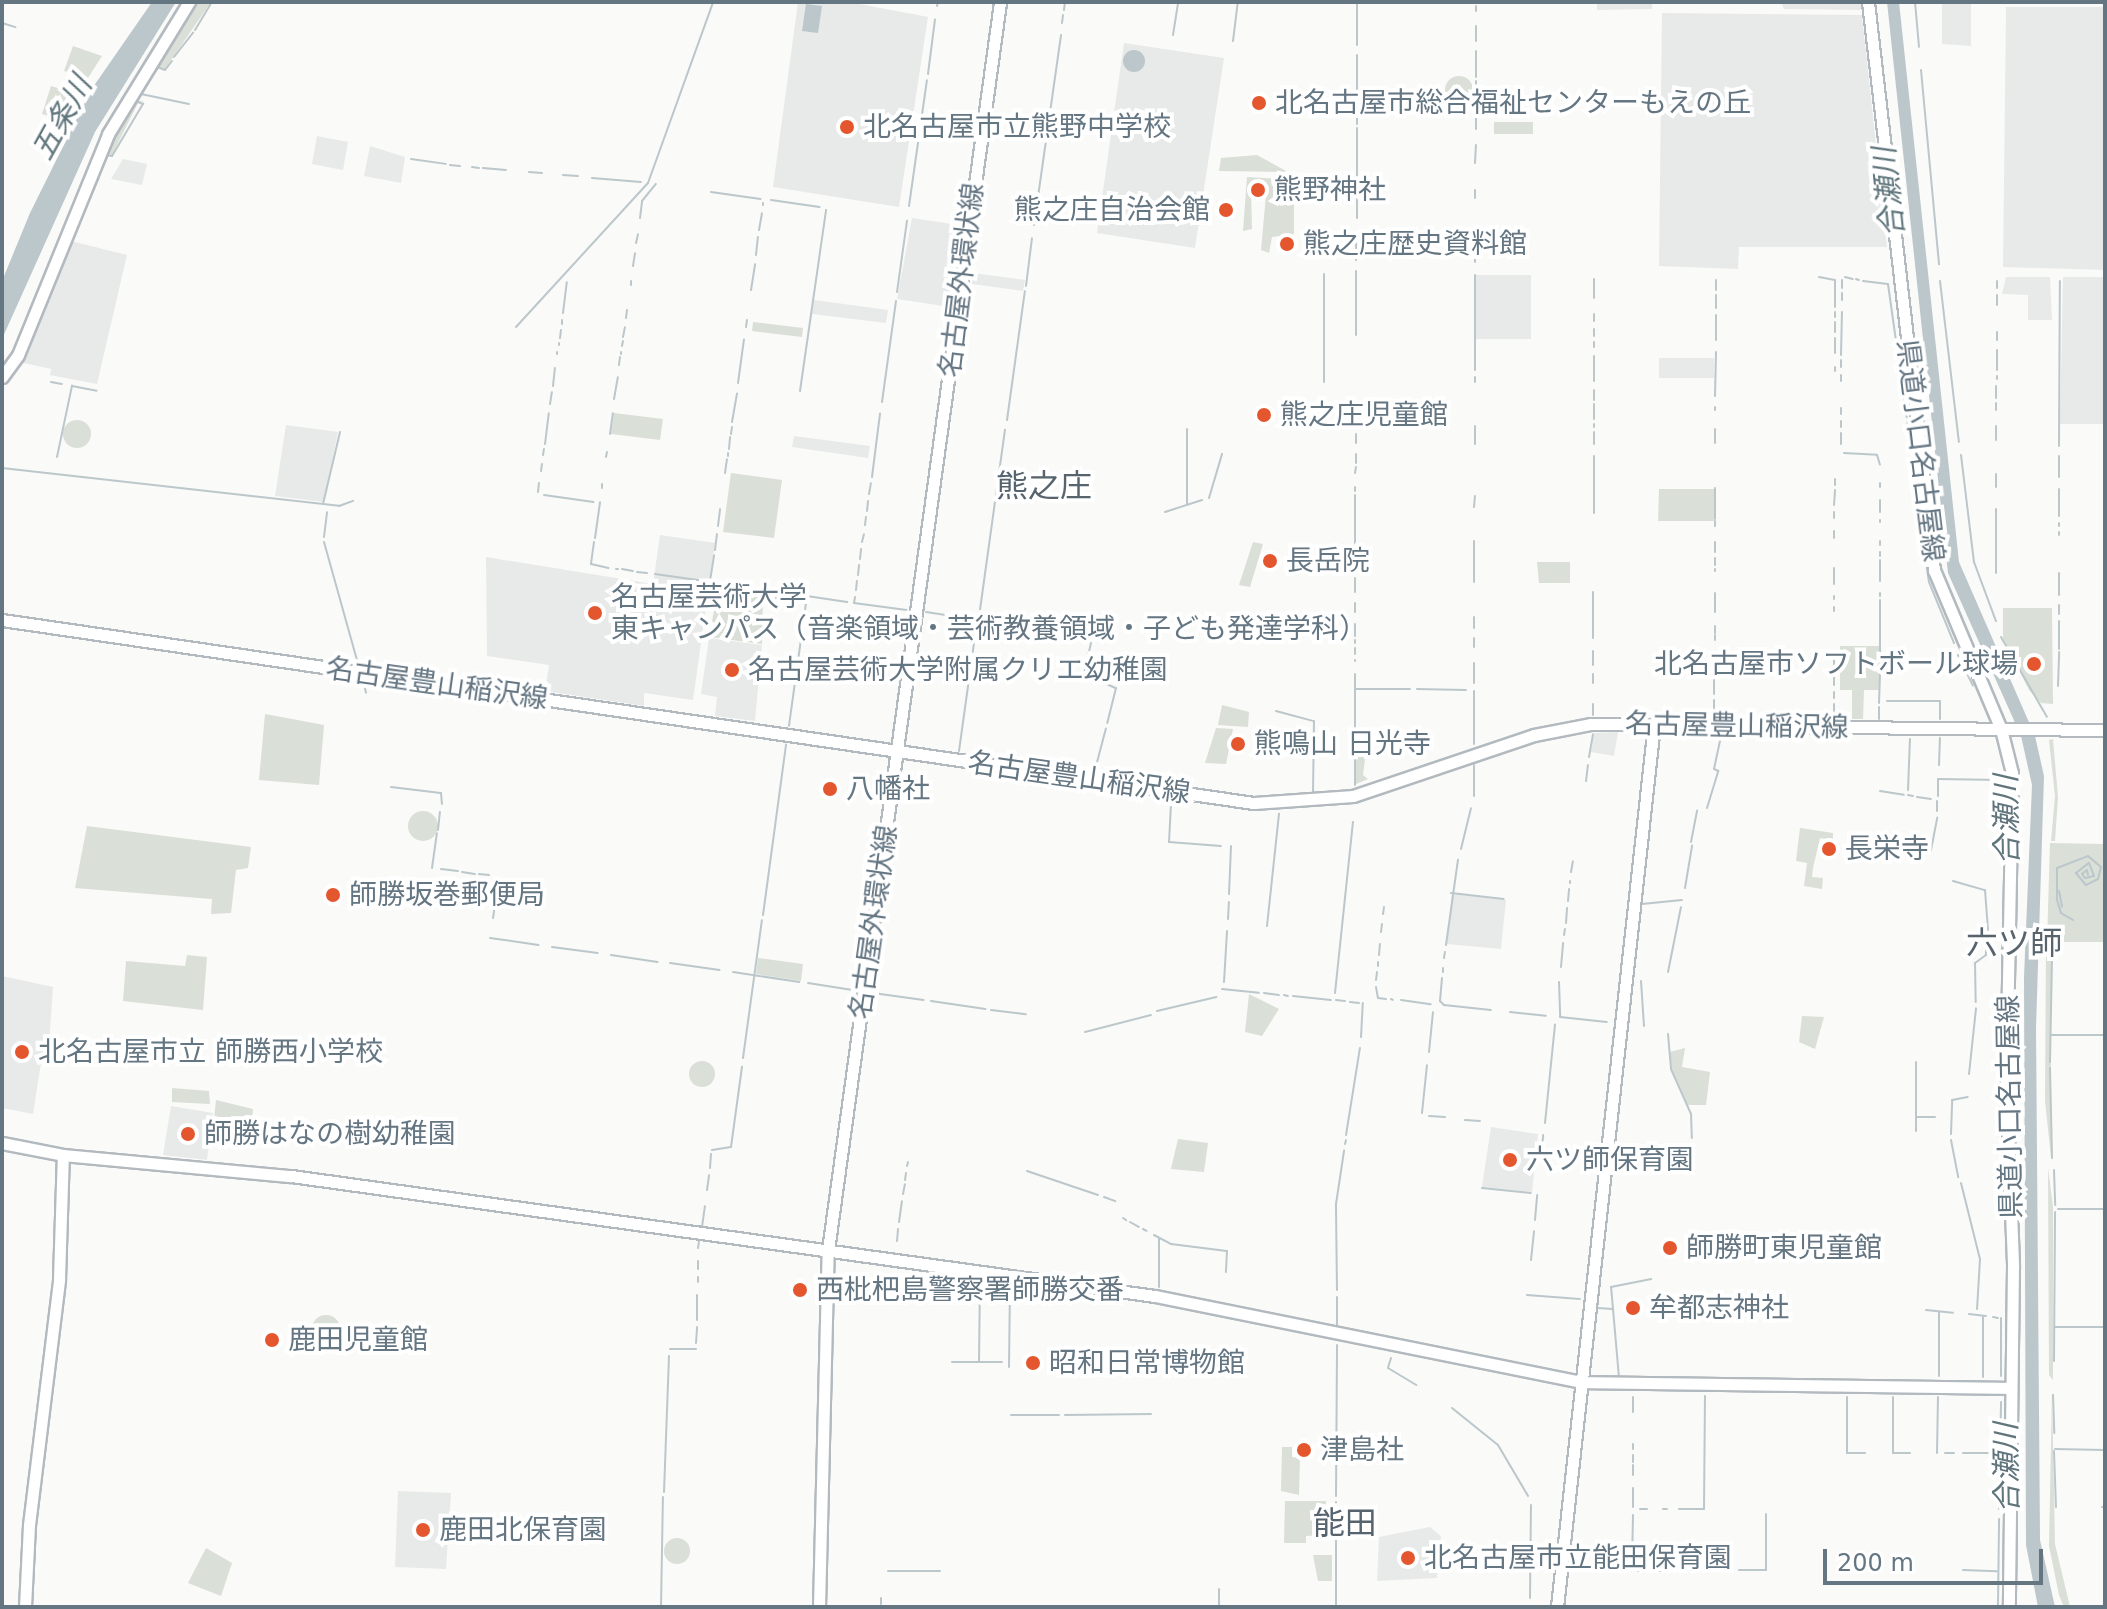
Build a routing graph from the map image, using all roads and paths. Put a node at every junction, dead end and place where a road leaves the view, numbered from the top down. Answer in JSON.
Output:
{"nodes":[{"id":1,"x":189,"y":2,"type":"edge"},
{"id":2,"x":1000,"y":2,"type":"edge"},
{"id":3,"x":1868,"y":2,"type":"edge"},
{"id":4,"x":2,"y":377,"type":"edge"},
{"id":5,"x":2,"y":620,"type":"edge"},
{"id":6,"x":1654,"y":724,"type":"junction"},
{"id":7,"x":2001,"y":729,"type":"junction"},
{"id":8,"x":2105,"y":730,"type":"edge"},
{"id":9,"x":898,"y":751,"type":"junction"},
{"id":10,"x":2,"y":1143,"type":"edge"},
{"id":11,"x":63,"y":1155,"type":"junction"},
{"id":12,"x":828,"y":1250,"type":"junction"},
{"id":13,"x":1580,"y":1382,"type":"junction"},
{"id":14,"x":2010,"y":1388,"type":"junction"},
{"id":15,"x":25,"y":1607,"type":"edge"},
{"id":16,"x":819,"y":1607,"type":"edge"},
{"id":17,"x":1557,"y":1607,"type":"edge"},
{"id":18,"x":2009,"y":1607,"type":"edge"}],
"edges":[{"from":1,"to":4,"type":"main road"},
{"from":2,"to":9,"type":"main road","name":"名古屋外環状線"},
{"from":3,"to":7,"type":"main road","name":"県道小口名古屋線"},
{"from":5,"to":9,"type":"main road","name":"名古屋豊山稲沢線"},
{"from":6,"to":7,"type":"main road","name":"名古屋豊山稲沢線"},
{"from":6,"to":9,"type":"main road","name":"名古屋豊山稲沢線"},
{"from":6,"to":13,"type":"main road"},
{"from":7,"to":8,"type":"main road","name":"名古屋豊山稲沢線"},
{"from":7,"to":14,"type":"main road","name":"県道小口名古屋線"},
{"from":9,"to":12,"type":"main road","name":"名古屋外環状線"},
{"from":10,"to":11,"type":"main road"},
{"from":11,"to":12,"type":"main road"},
{"from":11,"to":15,"type":"main road"},
{"from":12,"to":13,"type":"main road"},
{"from":12,"to":16,"type":"main road","name":"名古屋外環状線"},
{"from":13,"to":14,"type":"main road"},
{"from":13,"to":17,"type":"main road"},
{"from":14,"to":18,"type":"main road","name":"県道小口名古屋線"}]}
